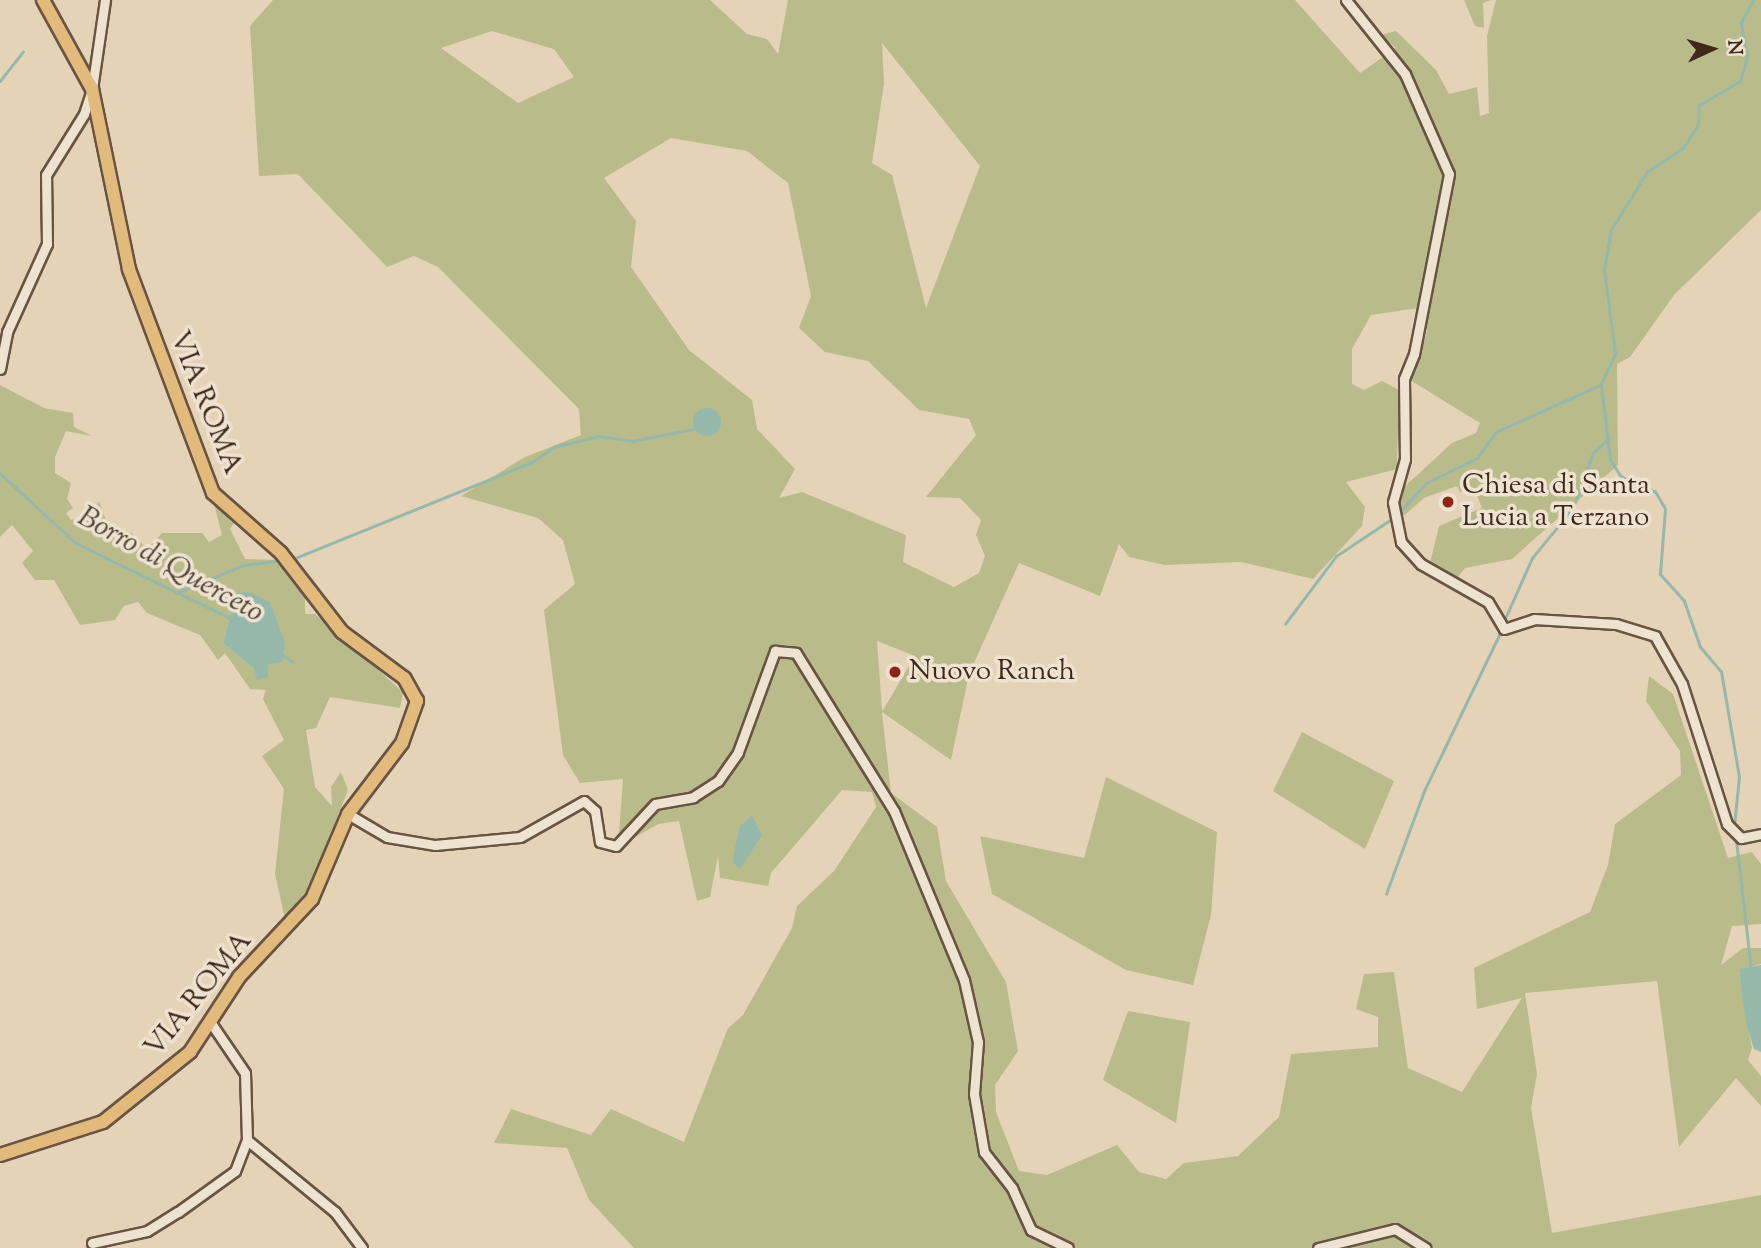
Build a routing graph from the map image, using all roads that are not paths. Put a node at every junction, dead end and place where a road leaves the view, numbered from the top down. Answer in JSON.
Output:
{"nodes":[{"id":1,"x":43,"y":0,"type":"edge"},
{"id":2,"x":105,"y":0,"type":"edge"},
{"id":3,"x":1346,"y":0,"type":"edge"},
{"id":4,"x":92,"y":89,"type":"junction"},
{"id":5,"x":0,"y":369,"type":"edge"},
{"id":6,"x":348,"y":814,"type":"junction"},
{"id":7,"x":1761,"y":834,"type":"edge"},
{"id":8,"x":211,"y":1023,"type":"junction"},
{"id":9,"x":247,"y":1140,"type":"junction"},
{"id":10,"x":0,"y":1155,"type":"edge"},
{"id":11,"x":92,"y":1243,"type":"dead end"},
{"id":12,"x":362,"y":1248,"type":"edge"},
{"id":13,"x":1068,"y":1248,"type":"edge"},
{"id":14,"x":1318,"y":1248,"type":"edge"},
{"id":15,"x":1426,"y":1248,"type":"edge"}],
"edges":[{"from":1,"to":4,"type":"main road","name":"VIA ROMA"},
{"from":2,"to":4,"type":"street"},
{"from":3,"to":7,"type":"street"},
{"from":4,"to":5,"type":"street"},
{"from":4,"to":6,"type":"main road","name":"VIA ROMA"},
{"from":6,"to":8,"type":"main road","name":"VIA ROMA"},
{"from":6,"to":13,"type":"street"},
{"from":8,"to":9,"type":"street"},
{"from":8,"to":10,"type":"main road","name":"VIA ROMA"},
{"from":9,"to":11,"type":"street"},
{"from":9,"to":12,"type":"street"},
{"from":14,"to":15,"type":"street"}]}
